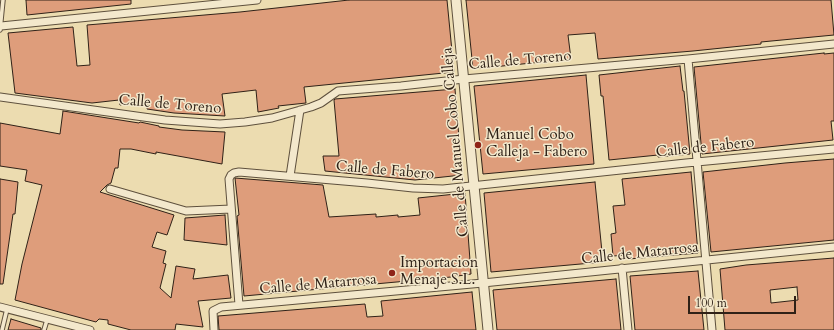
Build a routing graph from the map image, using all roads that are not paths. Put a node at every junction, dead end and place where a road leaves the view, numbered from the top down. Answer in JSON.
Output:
{"nodes":[{"id":1,"x":3,"y":0,"type":"edge"},
{"id":2,"x":257,"y":0,"type":"edge"},
{"id":3,"x":456,"y":0,"type":"edge"},
{"id":4,"x":0,"y":28,"type":"edge"},
{"id":5,"x":834,"y":44,"type":"edge"},
{"id":6,"x":688,"y":59,"type":"junction"},
{"id":7,"x":464,"y":79,"type":"junction"},
{"id":8,"x":0,"y":97,"type":"edge"},
{"id":9,"x":300,"y":110,"type":"junction"},
{"id":10,"x":834,"y":149,"type":"edge"},
{"id":11,"x":698,"y":162,"type":"junction"},
{"id":12,"x":290,"y":176,"type":"junction"},
{"id":13,"x":474,"y":185,"type":"junction"},
{"id":14,"x":110,"y":189,"type":"dead end"},
{"id":15,"x":231,"y":209,"type":"junction"},
{"id":16,"x":834,"y":247,"type":"edge"},
{"id":17,"x":706,"y":260,"type":"junction"},
{"id":18,"x":622,"y":268,"type":"junction"},
{"id":19,"x":483,"y":283,"type":"junction"},
{"id":20,"x":239,"y":305,"type":"junction"},
{"id":21,"x":4,"y":308,"type":"edge"},
{"id":22,"x":47,"y":320,"type":"junction"},
{"id":23,"x":2,"y":330,"type":"edge"},
{"id":24,"x":44,"y":330,"type":"edge"},
{"id":25,"x":87,"y":330,"type":"edge"},
{"id":26,"x":214,"y":330,"type":"edge"},
{"id":27,"x":488,"y":330,"type":"edge"},
{"id":28,"x":628,"y":330,"type":"edge"},
{"id":29,"x":712,"y":330,"type":"edge"}],
"edges":[{"from":1,"to":4,"type":"lane"},
{"from":2,"to":4,"type":"street"},
{"from":3,"to":7,"type":"street","name":"Calle de Manuel Cobo Calleja"},
{"from":5,"to":6,"type":"street","name":"Calle de Toreno"},
{"from":6,"to":7,"type":"street","name":"Calle de Toreno"},
{"from":6,"to":11,"type":"street"},
{"from":7,"to":9,"type":"street","name":"Calle de Toreno"},
{"from":7,"to":13,"type":"street","name":"Calle de Manuel Cobo Calleja"},
{"from":8,"to":9,"type":"street","name":"Calle de Toreno"},
{"from":9,"to":12,"type":"street"},
{"from":10,"to":11,"type":"street","name":"Calle de Fabero"},
{"from":11,"to":13,"type":"street","name":"Calle de Fabero"},
{"from":11,"to":17,"type":"street"},
{"from":12,"to":13,"type":"street","name":"Calle de Fabero"},
{"from":12,"to":15,"type":"street","name":"Calle de Fabero"},
{"from":13,"to":19,"type":"street","name":"Calle de Manuel Cobo Calleja"},
{"from":14,"to":15,"type":"street"},
{"from":15,"to":20,"type":"street","name":"Calle de Matarrosa"},
{"from":16,"to":17,"type":"street","name":"Calle de Matarrosa"},
{"from":17,"to":18,"type":"street","name":"Calle de Matarrosa"},
{"from":17,"to":29,"type":"street"},
{"from":18,"to":19,"type":"street","name":"Calle de Matarrosa"},
{"from":18,"to":28,"type":"street"},
{"from":19,"to":20,"type":"street","name":"Calle de Matarrosa"},
{"from":19,"to":27,"type":"street","name":"Calle de Manuel Cobo Calleja"},
{"from":20,"to":26,"type":"street"},
{"from":21,"to":22,"type":"street"},
{"from":21,"to":23,"type":"lane"},
{"from":22,"to":24,"type":"lane"},
{"from":22,"to":25,"type":"street"}]}
